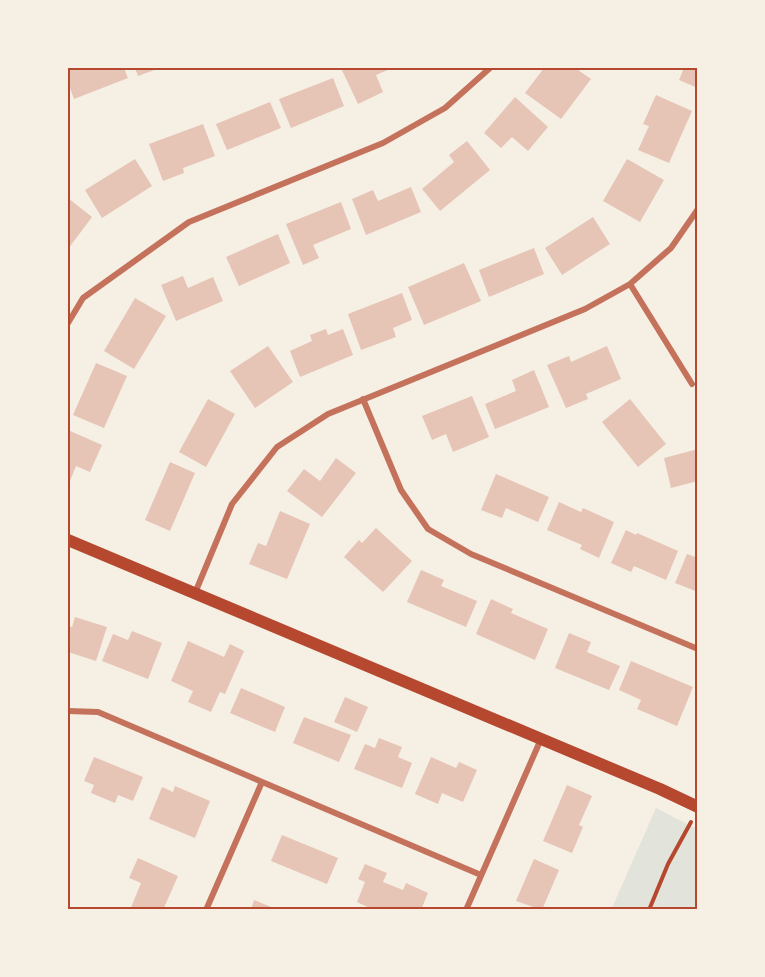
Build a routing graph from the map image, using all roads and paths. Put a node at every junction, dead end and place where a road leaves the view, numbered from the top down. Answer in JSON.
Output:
{"nodes":[{"id":1,"x":490,"y":68,"type":"edge"},
{"id":2,"x":698,"y":209,"type":"edge"},
{"id":3,"x":630,"y":284,"type":"junction"},
{"id":4,"x":68,"y":324,"type":"edge"},
{"id":5,"x":692,"y":384,"type":"dead end"},
{"id":6,"x":363,"y":399,"type":"junction"},
{"id":7,"x":68,"y":540,"type":"edge"},
{"id":8,"x":195,"y":594,"type":"junction"},
{"id":9,"x":698,"y":649,"type":"edge"},
{"id":10,"x":68,"y":711,"type":"edge"},
{"id":11,"x":541,"y":739,"type":"junction"},
{"id":12,"x":262,"y":782,"type":"junction"},
{"id":13,"x":698,"y":807,"type":"edge"},
{"id":14,"x":692,"y":822,"type":"dead end"},
{"id":15,"x":481,"y":875,"type":"junction"},
{"id":16,"x":206,"y":909,"type":"edge"},
{"id":17,"x":466,"y":909,"type":"edge"},
{"id":18,"x":649,"y":909,"type":"edge"}],
"edges":[{"from":1,"to":4,"type":"street"},
{"from":2,"to":3,"type":"street"},
{"from":3,"to":5,"type":"street"},
{"from":3,"to":6,"type":"street"},
{"from":6,"to":8,"type":"street"},
{"from":6,"to":9,"type":"street"},
{"from":7,"to":8,"type":"main road"},
{"from":8,"to":11,"type":"main road"},
{"from":10,"to":12,"type":"street"},
{"from":11,"to":13,"type":"main road"},
{"from":11,"to":15,"type":"street"},
{"from":12,"to":15,"type":"street"},
{"from":12,"to":16,"type":"street"},
{"from":14,"to":18,"type":"path"},
{"from":15,"to":17,"type":"street"}]}
